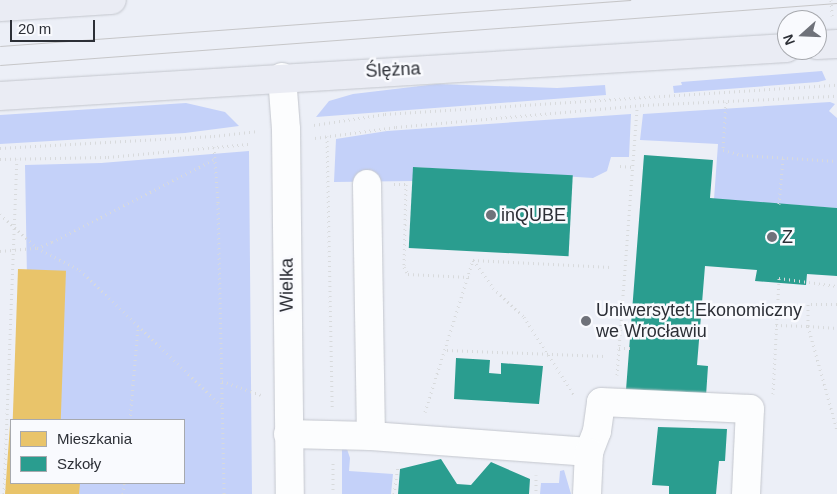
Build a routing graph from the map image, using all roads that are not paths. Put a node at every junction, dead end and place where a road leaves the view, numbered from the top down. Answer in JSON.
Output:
{"nodes":[{"id":1,"x":112,"y":0,"type":"edge"},
{"id":2,"x":0,"y":7,"type":"edge"},
{"id":3,"x":777,"y":49,"type":"edge"},
{"id":4,"x":282,"y":77,"type":"junction"},
{"id":5,"x":0,"y":96,"type":"edge"},
{"id":6,"x":367,"y":184,"type":"road end"},
{"id":7,"x":288,"y":434,"type":"junction"},
{"id":8,"x":371,"y":436,"type":"junction"},
{"id":9,"x":593,"y":441,"type":"junction"},
{"id":10,"x":290,"y":494,"type":"edge"},
{"id":11,"x":587,"y":494,"type":"edge"},
{"id":12,"x":746,"y":494,"type":"edge"}],
"edges":[{"from":1,"to":2,"type":"main road"},
{"from":3,"to":4,"type":"main road","name":"Ślężna"},
{"from":4,"to":5,"type":"main road","name":"Ślężna"},
{"from":4,"to":7,"type":"street","name":"Wielka"},
{"from":6,"to":8,"type":"street"},
{"from":7,"to":8,"type":"street"},
{"from":7,"to":10,"type":"street","name":"Wielka"},
{"from":8,"to":9,"type":"street"},
{"from":9,"to":11,"type":"street"},
{"from":9,"to":12,"type":"street"}]}
